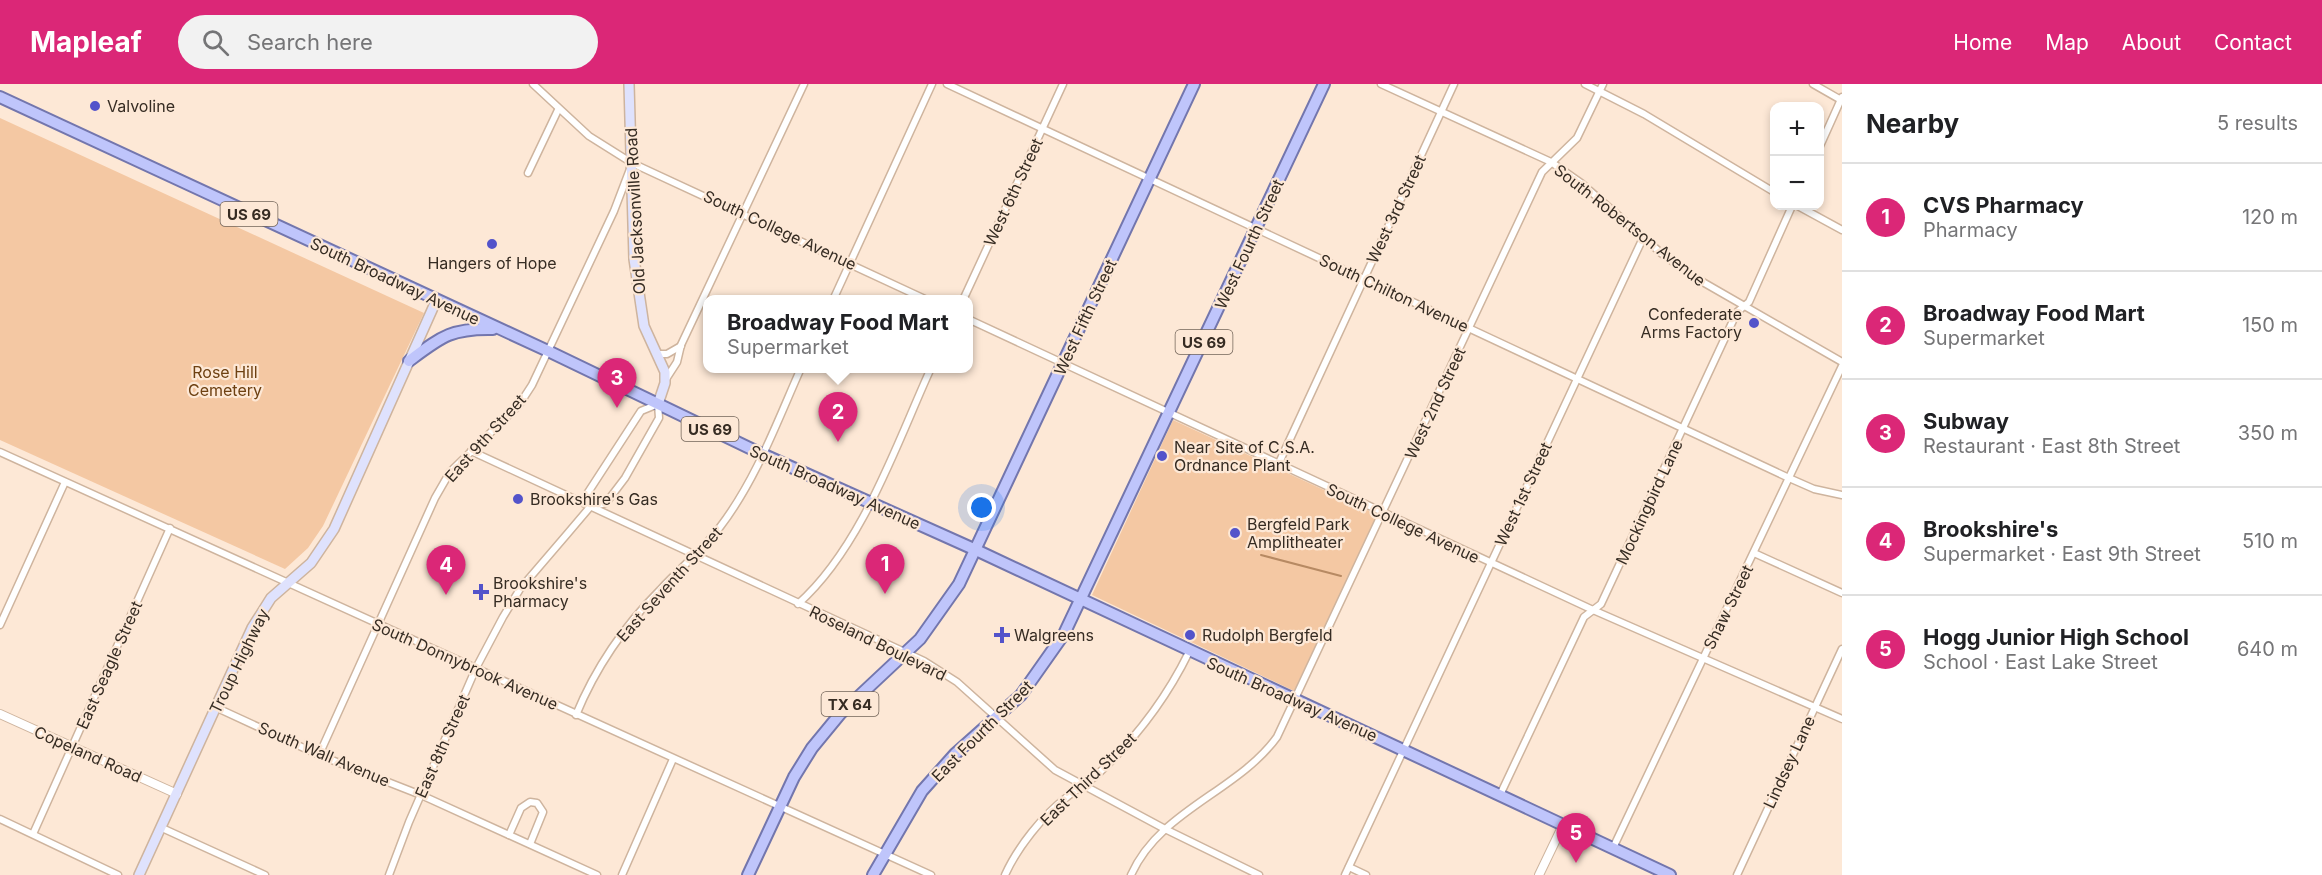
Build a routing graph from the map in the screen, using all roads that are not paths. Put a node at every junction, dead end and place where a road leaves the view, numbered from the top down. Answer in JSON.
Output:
{"nodes":[{"id":1,"x":533,"y":84,"type":"edge"},
{"id":2,"x":629,"y":84,"type":"edge"},
{"id":3,"x":804,"y":84,"type":"edge"},
{"id":4,"x":932,"y":84,"type":"edge"},
{"id":5,"x":947,"y":84,"type":"edge"},
{"id":6,"x":1063,"y":84,"type":"edge"},
{"id":7,"x":1194,"y":84,"type":"edge"},
{"id":8,"x":1324,"y":84,"type":"edge"},
{"id":9,"x":1381,"y":84,"type":"edge"},
{"id":10,"x":1454,"y":84,"type":"edge"},
{"id":11,"x":1585,"y":84,"type":"edge"},
{"id":12,"x":1814,"y":84,"type":"edge"},
{"id":13,"x":1601,"y":87,"type":"edge"},
{"id":14,"x":0,"y":97,"type":"edge"},
{"id":15,"x":1841,"y":99,"type":"edge"},
{"id":16,"x":558,"y":110,"type":"junction"},
{"id":17,"x":1441,"y":111,"type":"junction"},
{"id":18,"x":1042,"y":129,"type":"junction"},
{"id":19,"x":1824,"y":137,"type":"edge"},
{"id":20,"x":1551,"y":162,"type":"junction"},
{"id":21,"x":632,"y":163,"type":"junction"},
{"id":22,"x":528,"y":173,"type":"dead end"},
{"id":23,"x":1150,"y":178,"type":"junction"},
{"id":24,"x":1770,"y":190,"type":"edge"},
{"id":25,"x":633,"y":201,"type":"junction"},
{"id":26,"x":1790,"y":210,"type":"edge"},
{"id":27,"x":1805,"y":210,"type":"edge"},
{"id":28,"x":614,"y":211,"type":"junction"},
{"id":29,"x":742,"y":212,"type":"junction"},
{"id":30,"x":1257,"y":228,"type":"junction"},
{"id":31,"x":1842,"y":230,"type":"edge"},
{"id":32,"x":1643,"y":238,"type":"junction"},
{"id":33,"x":850,"y":263,"type":"junction"},
{"id":34,"x":1363,"y":278,"type":"junction"},
{"id":35,"x":704,"y":295,"type":"edge"},
{"id":36,"x":835,"y":295,"type":"edge"},
{"id":37,"x":917,"y":295,"type":"edge"},
{"id":38,"x":965,"y":295,"type":"edge"},
{"id":39,"x":703,"y":297,"type":"edge"},
{"id":40,"x":436,"y":301,"type":"junction"},
{"id":41,"x":1744,"y":307,"type":"junction"},
{"id":42,"x":973,"y":321,"type":"edge"},
{"id":43,"x":1469,"y":328,"type":"junction"},
{"id":44,"x":499,"y":329,"type":"junction"},
{"id":45,"x":681,"y":345,"type":"junction"},
{"id":46,"x":548,"y":351,"type":"junction"},
{"id":47,"x":656,"y":354,"type":"junction"},
{"id":48,"x":409,"y":361,"type":"junction"},
{"id":49,"x":1064,"y":362,"type":"junction"},
{"id":50,"x":1842,"y":362,"type":"edge"},
{"id":51,"x":1842,"y":366,"type":"edge"},
{"id":52,"x":799,"y":373,"type":"edge"},
{"id":53,"x":929,"y":373,"type":"edge"},
{"id":54,"x":666,"y":379,"type":"junction"},
{"id":55,"x":1578,"y":379,"type":"junction"},
{"id":56,"x":658,"y":404,"type":"junction"},
{"id":57,"x":1171,"y":412,"type":"junction"},
{"id":58,"x":1683,"y":428,"type":"junction"},
{"id":59,"x":471,"y":451,"type":"junction"},
{"id":60,"x":0,"y":452,"type":"edge"},
{"id":61,"x":762,"y":454,"type":"junction"},
{"id":62,"x":1278,"y":465,"type":"junction"},
{"id":63,"x":1789,"y":478,"type":"junction"},
{"id":64,"x":65,"y":482,"type":"junction"},
{"id":65,"x":1842,"y":495,"type":"edge"},
{"id":66,"x":869,"y":503,"type":"junction"},
{"id":67,"x":590,"y":507,"type":"junction"},
{"id":68,"x":1384,"y":514,"type":"junction"},
{"id":69,"x":170,"y":528,"type":"junction"},
{"id":70,"x":976,"y":550,"type":"junction"},
{"id":71,"x":1754,"y":553,"type":"junction"},
{"id":72,"x":697,"y":556,"type":"junction"},
{"id":73,"x":1491,"y":563,"type":"junction"},
{"id":74,"x":287,"y":583,"type":"junction"},
{"id":75,"x":1842,"y":593,"type":"edge"},
{"id":76,"x":1082,"y":600,"type":"junction"},
{"id":77,"x":798,"y":604,"type":"junction"},
{"id":78,"x":1593,"y":610,"type":"junction"},
{"id":79,"x":378,"y":624,"type":"junction"},
{"id":80,"x":0,"y":625,"type":"edge"},
{"id":81,"x":1842,"y":649,"type":"edge"},
{"id":82,"x":1189,"y":652,"type":"junction"},
{"id":83,"x":907,"y":653,"type":"junction"},
{"id":84,"x":1703,"y":658,"type":"junction"},
{"id":85,"x":476,"y":668,"type":"junction"},
{"id":86,"x":1296,"y":700,"type":"junction"},
{"id":87,"x":1815,"y":706,"type":"junction"},
{"id":88,"x":215,"y":707,"type":"junction"},
{"id":89,"x":0,"y":714,"type":"edge"},
{"id":90,"x":576,"y":715,"type":"junction"},
{"id":91,"x":997,"y":718,"type":"junction"},
{"id":92,"x":1842,"y":719,"type":"edge"},
{"id":93,"x":72,"y":747,"type":"junction"},
{"id":94,"x":1403,"y":749,"type":"junction"},
{"id":95,"x":319,"y":755,"type":"junction"},
{"id":96,"x":673,"y":759,"type":"junction"},
{"id":97,"x":1084,"y":786,"type":"junction"},
{"id":98,"x":177,"y":794,"type":"junction"},
{"id":99,"x":421,"y":795,"type":"junction"},
{"id":100,"x":1500,"y":795,"type":"junction"},
{"id":101,"x":779,"y":807,"type":"junction"},
{"id":102,"x":0,"y":819,"type":"edge"},
{"id":103,"x":1563,"y":825,"type":"junction"},
{"id":104,"x":162,"y":828,"type":"junction"},
{"id":105,"x":1165,"y":829,"type":"junction"},
{"id":106,"x":33,"y":834,"type":"junction"},
{"id":107,"x":509,"y":835,"type":"junction"},
{"id":108,"x":530,"y":844,"type":"junction"},
{"id":109,"x":1613,"y":848,"type":"junction"},
{"id":110,"x":884,"y":858,"type":"junction"},
{"id":111,"x":1349,"y":867,"type":"junction"},
{"id":112,"x":118,"y":875,"type":"edge"},
{"id":113,"x":139,"y":875,"type":"edge"},
{"id":114,"x":265,"y":875,"type":"edge"},
{"id":115,"x":389,"y":875,"type":"edge"},
{"id":116,"x":597,"y":875,"type":"edge"},
{"id":117,"x":621,"y":875,"type":"edge"},
{"id":118,"x":748,"y":875,"type":"edge"},
{"id":119,"x":875,"y":875,"type":"edge"},
{"id":120,"x":931,"y":875,"type":"edge"},
{"id":121,"x":1005,"y":875,"type":"edge"},
{"id":122,"x":1131,"y":875,"type":"edge"},
{"id":123,"x":1258,"y":875,"type":"edge"},
{"id":124,"x":1345,"y":875,"type":"edge"},
{"id":125,"x":1366,"y":875,"type":"edge"},
{"id":126,"x":1539,"y":875,"type":"edge"},
{"id":127,"x":1670,"y":875,"type":"edge"},
{"id":128,"x":1737,"y":875,"type":"edge"}],
"edges":[{"from":1,"to":16,"type":"street","name":"South College Avenue"},
{"from":2,"to":21,"type":"main road","name":"Old Jacksonville Road"},
{"from":3,"to":29,"type":"street"},
{"from":4,"to":33,"type":"street"},
{"from":5,"to":18,"type":"street","name":"South Chilton Avenue"},
{"from":6,"to":18,"type":"street","name":"West 6th Street"},
{"from":7,"to":23,"type":"main road","name":"West Fifth Street"},
{"from":8,"to":30,"type":"main road","name":"West Fourth Street","number":"US 69"},
{"from":9,"to":17,"type":"street","name":"South Robertson Avenue"},
{"from":10,"to":17,"type":"street","name":"West 3rd Street"},
{"from":11,"to":13,"type":"street"},
{"from":12,"to":15,"type":"street"},
{"from":13,"to":20,"type":"street","name":"West 2nd Street"},
{"from":13,"to":24,"type":"street"},
{"from":14,"to":40,"type":"main road","name":"South Broadway Avenue","number":"US 69"},
{"from":15,"to":19,"type":"street"},
{"from":16,"to":21,"type":"street","name":"South College Avenue"},
{"from":16,"to":22,"type":"street"},
{"from":17,"to":20,"type":"street","name":"South Robertson Avenue"},
{"from":17,"to":34,"type":"street","name":"West 3rd Street"},
{"from":18,"to":23,"type":"street","name":"South Chilton Avenue"},
{"from":18,"to":38,"type":"street","name":"West 6th Street"},
{"from":20,"to":32,"type":"street","name":"South Robertson Avenue"},
{"from":20,"to":43,"type":"street","name":"West 2nd Street"},
{"from":21,"to":25,"type":"main road","name":"Old Jacksonville Road"},
{"from":21,"to":28,"type":"street","name":"East 9th Street"},
{"from":21,"to":29,"type":"street","name":"South College Avenue"},
{"from":23,"to":30,"type":"street","name":"South Chilton Avenue"},
{"from":23,"to":49,"type":"main road","name":"West Fifth Street"},
{"from":25,"to":28,"type":"street"},
{"from":25,"to":47,"type":"main road","name":"Old Jacksonville Road"},
{"from":26,"to":41,"type":"street","name":"Mockingbird Lane"},
{"from":27,"to":31,"type":"street"},
{"from":28,"to":46,"type":"street","name":"East 9th Street"},
{"from":29,"to":33,"type":"street","name":"South College Avenue"},
{"from":29,"to":35,"type":"street"},
{"from":30,"to":34,"type":"street","name":"South Chilton Avenue"},
{"from":30,"to":57,"type":"main road","name":"West Fourth Street","number":"US 69"},
{"from":32,"to":41,"type":"street","name":"South Robertson Avenue"},
{"from":32,"to":55,"type":"street","name":"West 1st Street"},
{"from":33,"to":36,"type":"street"},
{"from":33,"to":37,"type":"street","name":"South College Avenue"},
{"from":34,"to":43,"type":"street","name":"South Chilton Avenue"},
{"from":34,"to":62,"type":"street","name":"West 3rd Street"},
{"from":39,"to":45,"type":"street"},
{"from":40,"to":44,"type":"main road","name":"South Broadway Avenue","number":"US 69"},
{"from":40,"to":48,"type":"main road","name":"Troup Highway"},
{"from":41,"to":50,"type":"street","name":"South Robertson Avenue"},
{"from":41,"to":58,"type":"street","name":"Mockingbird Lane"},
{"from":42,"to":49,"type":"street","name":"South College Avenue"},
{"from":43,"to":55,"type":"street","name":"South Chilton Avenue"},
{"from":43,"to":68,"type":"street","name":"West 2nd Street"},
{"from":44,"to":46,"type":"main road","name":"South Broadway Avenue","number":"US 69"},
{"from":44,"to":48,"type":"main road"},
{"from":45,"to":47,"type":"street"},
{"from":45,"to":54,"type":"street"},
{"from":46,"to":56,"type":"main road","name":"South Broadway Avenue","number":"US 69"},
{"from":46,"to":59,"type":"street","name":"East 9th Street"},
{"from":47,"to":54,"type":"main road","name":"Old Jacksonville Road"},
{"from":48,"to":74,"type":"main road","name":"Troup Highway"},
{"from":49,"to":57,"type":"street","name":"South College Avenue"},
{"from":49,"to":70,"type":"main road","name":"West Fifth Street"},
{"from":51,"to":63,"type":"street","name":"Shaw Street"},
{"from":52,"to":61,"type":"street","name":"East Seventh Street"},
{"from":53,"to":66,"type":"street"},
{"from":54,"to":56,"type":"main road"},
{"from":55,"to":58,"type":"street","name":"South Chilton Avenue"},
{"from":55,"to":73,"type":"street","name":"West 1st Street"},
{"from":56,"to":61,"type":"main road","name":"South Broadway Avenue","number":"US 69"},
{"from":56,"to":67,"type":"street","name":"East 8th Street"},
{"from":56,"to":67,"type":"street","name":"East 8th Street"},
{"from":57,"to":62,"type":"street","name":"South College Avenue"},
{"from":57,"to":76,"type":"main road","name":"West Fourth Street","number":"US 69"},
{"from":58,"to":63,"type":"street","name":"South Chilton Avenue"},
{"from":58,"to":78,"type":"street","name":"Mockingbird Lane"},
{"from":59,"to":67,"type":"street","name":"Roseland Boulevard"},
{"from":59,"to":79,"type":"street","name":"East 9th Street"},
{"from":60,"to":64,"type":"street","name":"South Donnybrook Avenue"},
{"from":61,"to":66,"type":"main road","name":"South Broadway Avenue","number":"US 69"},
{"from":61,"to":72,"type":"street","name":"East Seventh Street"},
{"from":62,"to":68,"type":"street","name":"South College Avenue"},
{"from":63,"to":65,"type":"street","name":"South Chilton Avenue"},
{"from":63,"to":71,"type":"street","name":"Shaw Street"},
{"from":64,"to":69,"type":"street","name":"South Donnybrook Avenue"},
{"from":64,"to":80,"type":"street"},
{"from":66,"to":70,"type":"main road","name":"South Broadway Avenue","number":"US 69"},
{"from":66,"to":77,"type":"street"},
{"from":67,"to":72,"type":"street","name":"Roseland Boulevard"},
{"from":67,"to":85,"type":"street","name":"East 8th Street"},
{"from":68,"to":73,"type":"street","name":"South College Avenue"},
{"from":68,"to":86,"type":"street","name":"West 2nd Street"},
{"from":69,"to":74,"type":"street","name":"South Donnybrook Avenue"},
{"from":69,"to":93,"type":"street","name":"East Seagle Street"},
{"from":70,"to":76,"type":"main road","name":"South Broadway Avenue","number":"US 69"},
{"from":70,"to":83,"type":"main road","number":"TX 64"},
{"from":71,"to":75,"type":"street"},
{"from":71,"to":84,"type":"street","name":"Shaw Street"},
{"from":72,"to":77,"type":"street","name":"Roseland Boulevard"},
{"from":72,"to":90,"type":"street","name":"East Seventh Street"},
{"from":73,"to":78,"type":"street","name":"South College Avenue"},
{"from":73,"to":94,"type":"street","name":"West 1st Street"},
{"from":74,"to":79,"type":"street","name":"South Donnybrook Avenue"},
{"from":74,"to":88,"type":"main road","name":"Troup Highway"},
{"from":76,"to":82,"type":"main road","name":"South Broadway Avenue"},
{"from":76,"to":91,"type":"main road","name":"East Fourth Street"},
{"from":77,"to":83,"type":"street","name":"Roseland Boulevard"},
{"from":78,"to":84,"type":"street","name":"South College Avenue"},
{"from":78,"to":100,"type":"street","name":"Mockingbird Lane"},
{"from":79,"to":85,"type":"street","name":"South Donnybrook Avenue"},
{"from":79,"to":95,"type":"street","name":"East 9th Street"},
{"from":81,"to":87,"type":"street","name":"Lindsey Lane"},
{"from":82,"to":86,"type":"main road","name":"South Broadway Avenue"},
{"from":82,"to":97,"type":"street","name":"East Third Street"},
{"from":83,"to":91,"type":"street","name":"Roseland Boulevard"},
{"from":83,"to":101,"type":"main road","number":"TX 64"},
{"from":84,"to":87,"type":"street","name":"South College Avenue"},
{"from":84,"to":109,"type":"street","name":"Shaw Street"},
{"from":85,"to":90,"type":"street","name":"South Donnybrook Avenue"},
{"from":85,"to":99,"type":"street","name":"East 8th Street"},
{"from":86,"to":94,"type":"main road","name":"South Broadway Avenue"},
{"from":86,"to":105,"type":"street","name":"West 2nd Street"},
{"from":87,"to":92,"type":"street","name":"South College Avenue"},
{"from":87,"to":128,"type":"street","name":"Lindsey Lane"},
{"from":88,"to":95,"type":"street","name":"South Wall Avenue"},
{"from":88,"to":98,"type":"main road","name":"Troup Highway"},
{"from":89,"to":93,"type":"street","name":"Copeland Road"},
{"from":90,"to":96,"type":"street","name":"South Donnybrook Avenue"},
{"from":91,"to":97,"type":"street","name":"Roseland Boulevard"},
{"from":91,"to":110,"type":"main road","name":"East Fourth Street"},
{"from":93,"to":98,"type":"street","name":"Copeland Road"},
{"from":93,"to":106,"type":"street","name":"East Seagle Street"},
{"from":94,"to":100,"type":"main road","name":"South Broadway Avenue"},
{"from":94,"to":111,"type":"street","name":"West 1st Street"},
{"from":95,"to":99,"type":"street","name":"South Wall Avenue"},
{"from":96,"to":101,"type":"street","name":"South Donnybrook Avenue"},
{"from":96,"to":117,"type":"street"},
{"from":97,"to":105,"type":"street","name":"Roseland Boulevard"},
{"from":97,"to":121,"type":"street","name":"East Third Street"},
{"from":98,"to":104,"type":"main road","name":"Troup Highway"},
{"from":99,"to":107,"type":"street","name":"South Wall Avenue"},
{"from":99,"to":115,"type":"street","name":"East 8th Street"},
{"from":100,"to":103,"type":"main road","name":"South Broadway Avenue"},
{"from":101,"to":110,"type":"street","name":"South Donnybrook Avenue"},
{"from":101,"to":118,"type":"main road","number":"TX 64"},
{"from":102,"to":106,"type":"street"},
{"from":103,"to":109,"type":"main road","name":"South Broadway Avenue"},
{"from":103,"to":126,"type":"street"},
{"from":104,"to":113,"type":"main road","name":"Troup Highway"},
{"from":104,"to":114,"type":"street"},
{"from":105,"to":122,"type":"street","name":"West 2nd Street"},
{"from":105,"to":123,"type":"street","name":"Roseland Boulevard"},
{"from":106,"to":112,"type":"street"},
{"from":107,"to":108,"type":"street","name":"South Wall Avenue"},
{"from":107,"to":108,"type":"street"},
{"from":108,"to":116,"type":"street","name":"South Wall Avenue"},
{"from":109,"to":127,"type":"main road","name":"South Broadway Avenue"},
{"from":110,"to":119,"type":"main road","name":"East Fourth Street"},
{"from":110,"to":120,"type":"street","name":"South Donnybrook Avenue"},
{"from":111,"to":124,"type":"street","name":"West 1st Street"},
{"from":111,"to":125,"type":"street"}]}
